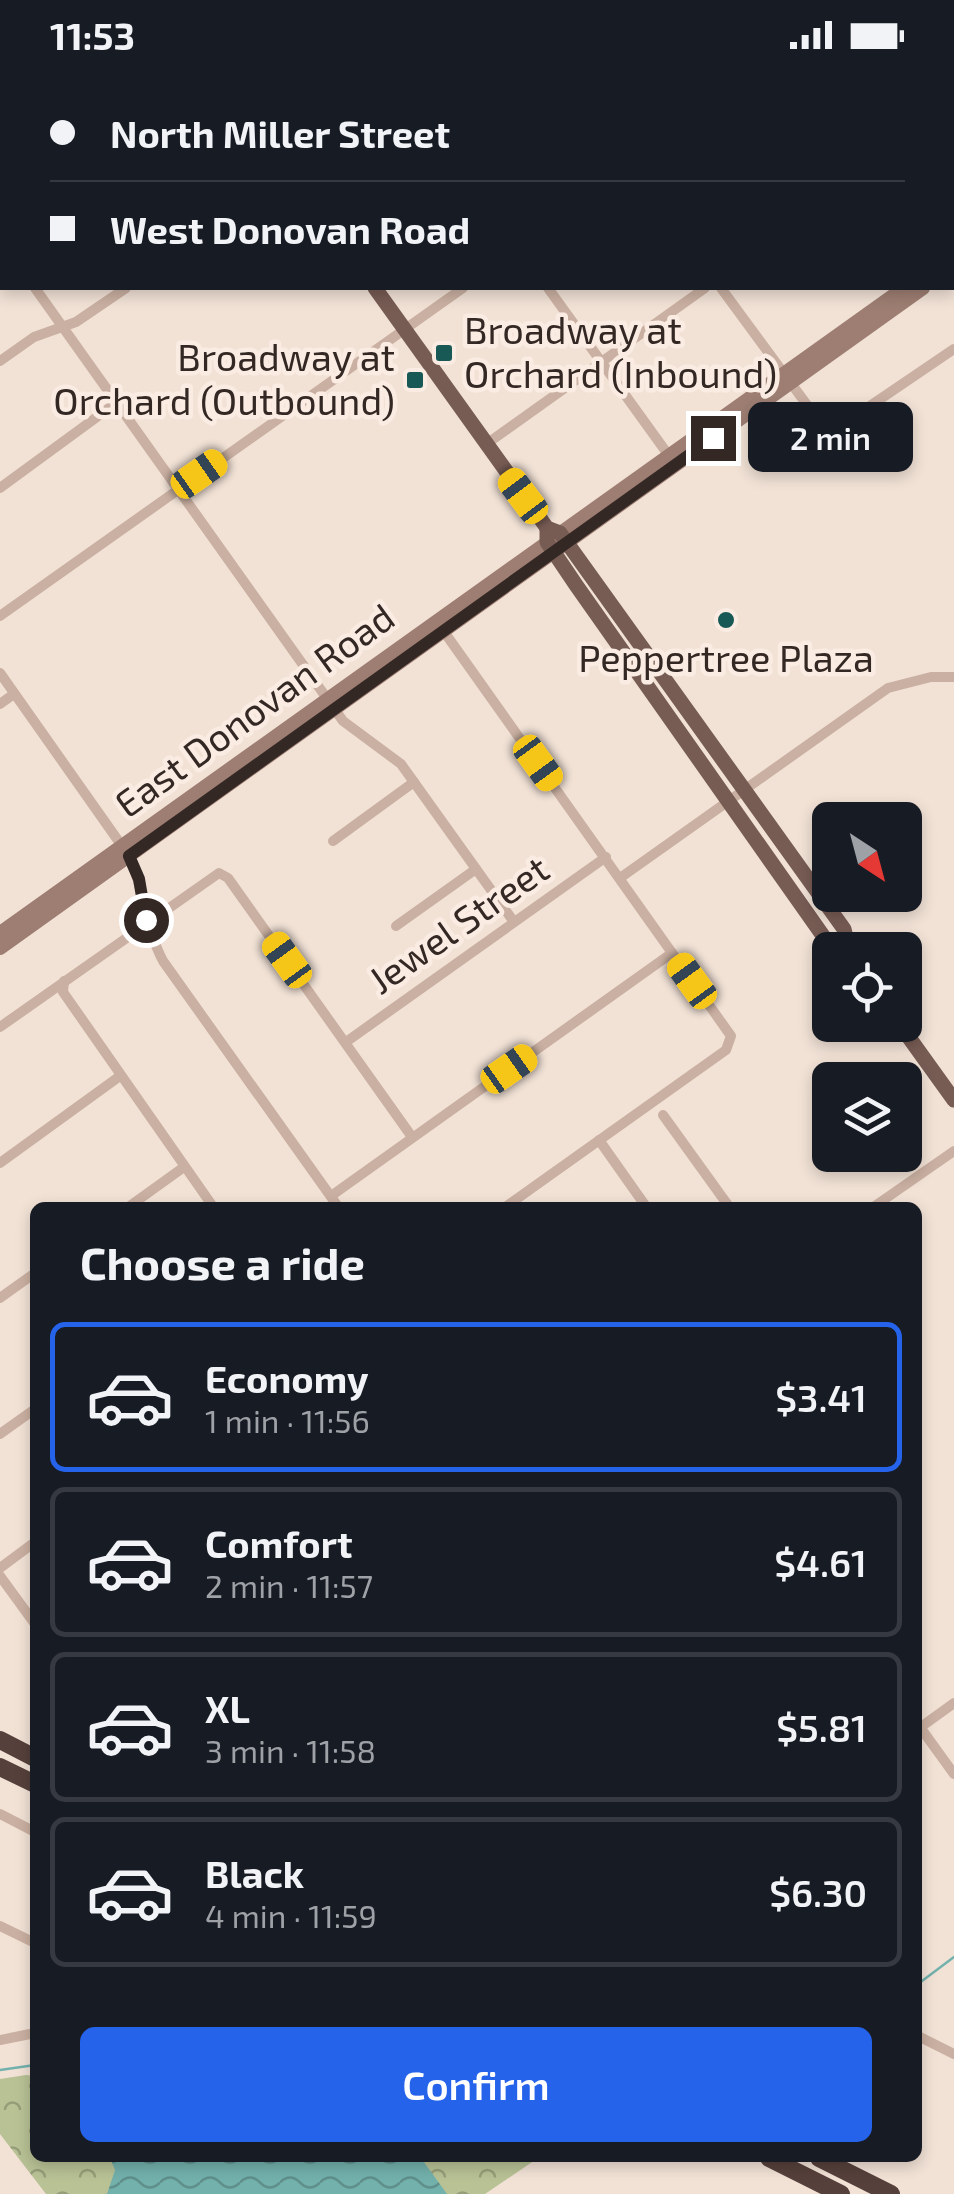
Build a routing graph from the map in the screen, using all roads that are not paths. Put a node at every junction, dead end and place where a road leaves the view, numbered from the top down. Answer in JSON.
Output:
{"nodes":[{"id":1,"x":37,"y":290,"type":"edge"},
{"id":2,"x":123,"y":290,"type":"edge"},
{"id":3,"x":377,"y":290,"type":"edge"},
{"id":4,"x":460,"y":290,"type":"edge"},
{"id":5,"x":549,"y":290,"type":"edge"},
{"id":6,"x":702,"y":290,"type":"edge"},
{"id":7,"x":722,"y":290,"type":"edge"},
{"id":8,"x":901,"y":290,"type":"edge"},
{"id":9,"x":919,"y":290,"type":"edge"},
{"id":10,"x":63,"y":327,"type":"junction"},
{"id":11,"x":405,"y":330,"type":"junction"},
{"id":12,"x":954,"y":349,"type":"edge"},
{"id":13,"x":0,"y":360,"type":"edge"},
{"id":14,"x":602,"y":362,"type":"junction"},
{"id":15,"x":787,"y":378,"type":"junction"},
{"id":16,"x":116,"y":403,"type":"junction"},
{"id":17,"x":485,"y":445,"type":"junction"},
{"id":18,"x":672,"y":460,"type":"junction"},
{"id":19,"x":0,"y":488,"type":"edge"},
{"id":20,"x":177,"y":490,"type":"junction"},
{"id":21,"x":555,"y":540,"type":"junction"},
{"id":22,"x":0,"y":616,"type":"edge"},
{"id":23,"x":440,"y":626,"type":"junction"},
{"id":24,"x":0,"y":673,"type":"edge"},
{"id":25,"x":954,"y":678,"type":"edge"},
{"id":26,"x":14,"y":694,"type":"junction"},
{"id":27,"x":0,"y":704,"type":"edge"},
{"id":28,"x":332,"y":704,"type":"junction"},
{"id":29,"x":414,"y":782,"type":"junction"},
{"id":30,"x":743,"y":790,"type":"junction"},
{"id":31,"x":728,"y":801,"type":"junction"},
{"id":32,"x":333,"y":841,"type":"dead end"},
{"id":33,"x":126,"y":851,"type":"junction"},
{"id":34,"x":606,"y":857,"type":"junction"},
{"id":35,"x":476,"y":869,"type":"junction"},
{"id":36,"x":620,"y":878,"type":"junction"},
{"id":37,"x":146,"y":920,"type":"junction"},
{"id":38,"x":514,"y":922,"type":"junction"},
{"id":39,"x":396,"y":926,"type":"dead end"},
{"id":40,"x":820,"y":932,"type":"edge"},
{"id":41,"x":845,"y":932,"type":"edge"},
{"id":42,"x":0,"y":933,"type":"edge"},
{"id":43,"x":0,"y":948,"type":"edge"},
{"id":44,"x":672,"y":953,"type":"junction"},
{"id":45,"x":64,"y":981,"type":"junction"},
{"id":46,"x":0,"y":1027,"type":"edge"},
{"id":47,"x":346,"y":1042,"type":"junction"},
{"id":48,"x":912,"y":1042,"type":"edge"},
{"id":49,"x":120,"y":1076,"type":"junction"},
{"id":50,"x":954,"y":1100,"type":"edge"},
{"id":51,"x":663,"y":1115,"type":"dead end"},
{"id":52,"x":412,"y":1137,"type":"junction"},
{"id":53,"x":600,"y":1140,"type":"junction"},
{"id":54,"x":954,"y":1151,"type":"edge"},
{"id":55,"x":0,"y":1163,"type":"edge"},
{"id":56,"x":184,"y":1167,"type":"junction"},
{"id":57,"x":331,"y":1196,"type":"junction"},
{"id":58,"x":135,"y":1202,"type":"edge"},
{"id":59,"x":210,"y":1202,"type":"edge"},
{"id":60,"x":336,"y":1202,"type":"edge"},
{"id":61,"x":512,"y":1202,"type":"edge"},
{"id":62,"x":643,"y":1202,"type":"edge"},
{"id":63,"x":726,"y":1202,"type":"edge"},
{"id":64,"x":881,"y":1202,"type":"edge"},
{"id":65,"x":30,"y":1277,"type":"edge"},
{"id":66,"x":0,"y":1298,"type":"edge"},
{"id":67,"x":30,"y":1413,"type":"edge"},
{"id":68,"x":0,"y":1434,"type":"edge"},
{"id":69,"x":30,"y":1546,"type":"edge"},
{"id":70,"x":0,"y":1568,"type":"edge"},
{"id":71,"x":0,"y":1576,"type":"edge"},
{"id":72,"x":30,"y":1617,"type":"edge"},
{"id":73,"x":954,"y":1703,"type":"edge"},
{"id":74,"x":922,"y":1726,"type":"edge"},
{"id":75,"x":922,"y":1732,"type":"edge"},
{"id":76,"x":0,"y":1740,"type":"edge"},
{"id":77,"x":30,"y":1755,"type":"edge"},
{"id":78,"x":0,"y":1766,"type":"edge"},
{"id":79,"x":954,"y":1774,"type":"edge"},
{"id":80,"x":30,"y":1781,"type":"edge"},
{"id":81,"x":0,"y":1814,"type":"edge"},
{"id":82,"x":30,"y":1829,"type":"edge"},
{"id":83,"x":0,"y":1926,"type":"edge"},
{"id":84,"x":30,"y":1941,"type":"edge"},
{"id":85,"x":30,"y":2033,"type":"edge"},
{"id":86,"x":922,"y":2038,"type":"edge"},
{"id":87,"x":0,"y":2040,"type":"edge"},
{"id":88,"x":954,"y":2054,"type":"edge"},
{"id":89,"x":778,"y":2162,"type":"edge"},
{"id":90,"x":827,"y":2162,"type":"edge"},
{"id":91,"x":841,"y":2194,"type":"edge"},
{"id":92,"x":891,"y":2194,"type":"edge"}],
"edges":[{"from":1,"to":10,"type":"street"},
{"from":2,"to":10,"type":"street"},
{"from":3,"to":11,"type":"main road"},
{"from":4,"to":11,"type":"street"},
{"from":5,"to":14,"type":"street"},
{"from":6,"to":14,"type":"street"},
{"from":7,"to":15,"type":"street"},
{"from":8,"to":15,"type":"main road"},
{"from":9,"to":15,"type":"main road"},
{"from":10,"to":13,"type":"street"},
{"from":10,"to":16,"type":"street"},
{"from":11,"to":17,"type":"main road"},
{"from":11,"to":20,"type":"street"},
{"from":12,"to":15,"type":"street"},
{"from":14,"to":17,"type":"street"},
{"from":14,"to":18,"type":"street"},
{"from":15,"to":18,"type":"main road","name":"East Donovan Road"},
{"from":16,"to":19,"type":"street"},
{"from":16,"to":20,"type":"street"},
{"from":17,"to":21,"type":"main road"},
{"from":18,"to":21,"type":"main road","name":"East Donovan Road"},
{"from":20,"to":22,"type":"street"},
{"from":20,"to":28,"type":"street"},
{"from":21,"to":23,"type":"main road","name":"East Donovan Road"},
{"from":21,"to":30,"type":"main road"},
{"from":21,"to":31,"type":"main road"},
{"from":23,"to":28,"type":"main road","name":"East Donovan Road"},
{"from":23,"to":34,"type":"street"},
{"from":24,"to":26,"type":"street"},
{"from":25,"to":30,"type":"street"},
{"from":26,"to":27,"type":"street"},
{"from":26,"to":33,"type":"street"},
{"from":28,"to":29,"type":"street"},
{"from":28,"to":33,"type":"main road","name":"East Donovan Road"},
{"from":29,"to":32,"type":"street"},
{"from":29,"to":35,"type":"street"},
{"from":30,"to":31,"type":"street"},
{"from":30,"to":41,"type":"main road"},
{"from":31,"to":36,"type":"street"},
{"from":31,"to":40,"type":"main road"},
{"from":33,"to":37,"type":"street"},
{"from":33,"to":42,"type":"main road","name":"East Donovan Road"},
{"from":33,"to":43,"type":"main road","name":"East Donovan Road"},
{"from":34,"to":36,"type":"street"},
{"from":34,"to":38,"type":"street","name":"Jewel Street"},
{"from":35,"to":38,"type":"street"},
{"from":35,"to":39,"type":"street"},
{"from":36,"to":44,"type":"street"},
{"from":37,"to":45,"type":"street"},
{"from":37,"to":47,"type":"street"},
{"from":37,"to":57,"type":"street"},
{"from":38,"to":47,"type":"street","name":"Jewel Street"},
{"from":44,"to":52,"type":"street"},
{"from":44,"to":53,"type":"street"},
{"from":45,"to":46,"type":"street"},
{"from":45,"to":49,"type":"street"},
{"from":47,"to":52,"type":"street"},
{"from":48,"to":50,"type":"main road"},
{"from":49,"to":55,"type":"street"},
{"from":49,"to":56,"type":"street"},
{"from":51,"to":63,"type":"street"},
{"from":52,"to":57,"type":"street"},
{"from":53,"to":61,"type":"street"},
{"from":53,"to":62,"type":"street"},
{"from":54,"to":64,"type":"street"},
{"from":56,"to":58,"type":"street"},
{"from":56,"to":59,"type":"street"},
{"from":57,"to":60,"type":"street"},
{"from":65,"to":66,"type":"street"},
{"from":67,"to":68,"type":"street"},
{"from":69,"to":70,"type":"street"},
{"from":71,"to":72,"type":"street"},
{"from":73,"to":74,"type":"street"},
{"from":75,"to":79,"type":"street"},
{"from":76,"to":77,"type":"highway"},
{"from":78,"to":80,"type":"highway"},
{"from":81,"to":82,"type":"street"},
{"from":83,"to":84,"type":"street"},
{"from":85,"to":87,"type":"street"},
{"from":86,"to":88,"type":"street"},
{"from":89,"to":91,"type":"highway"},
{"from":90,"to":92,"type":"highway"}]}
